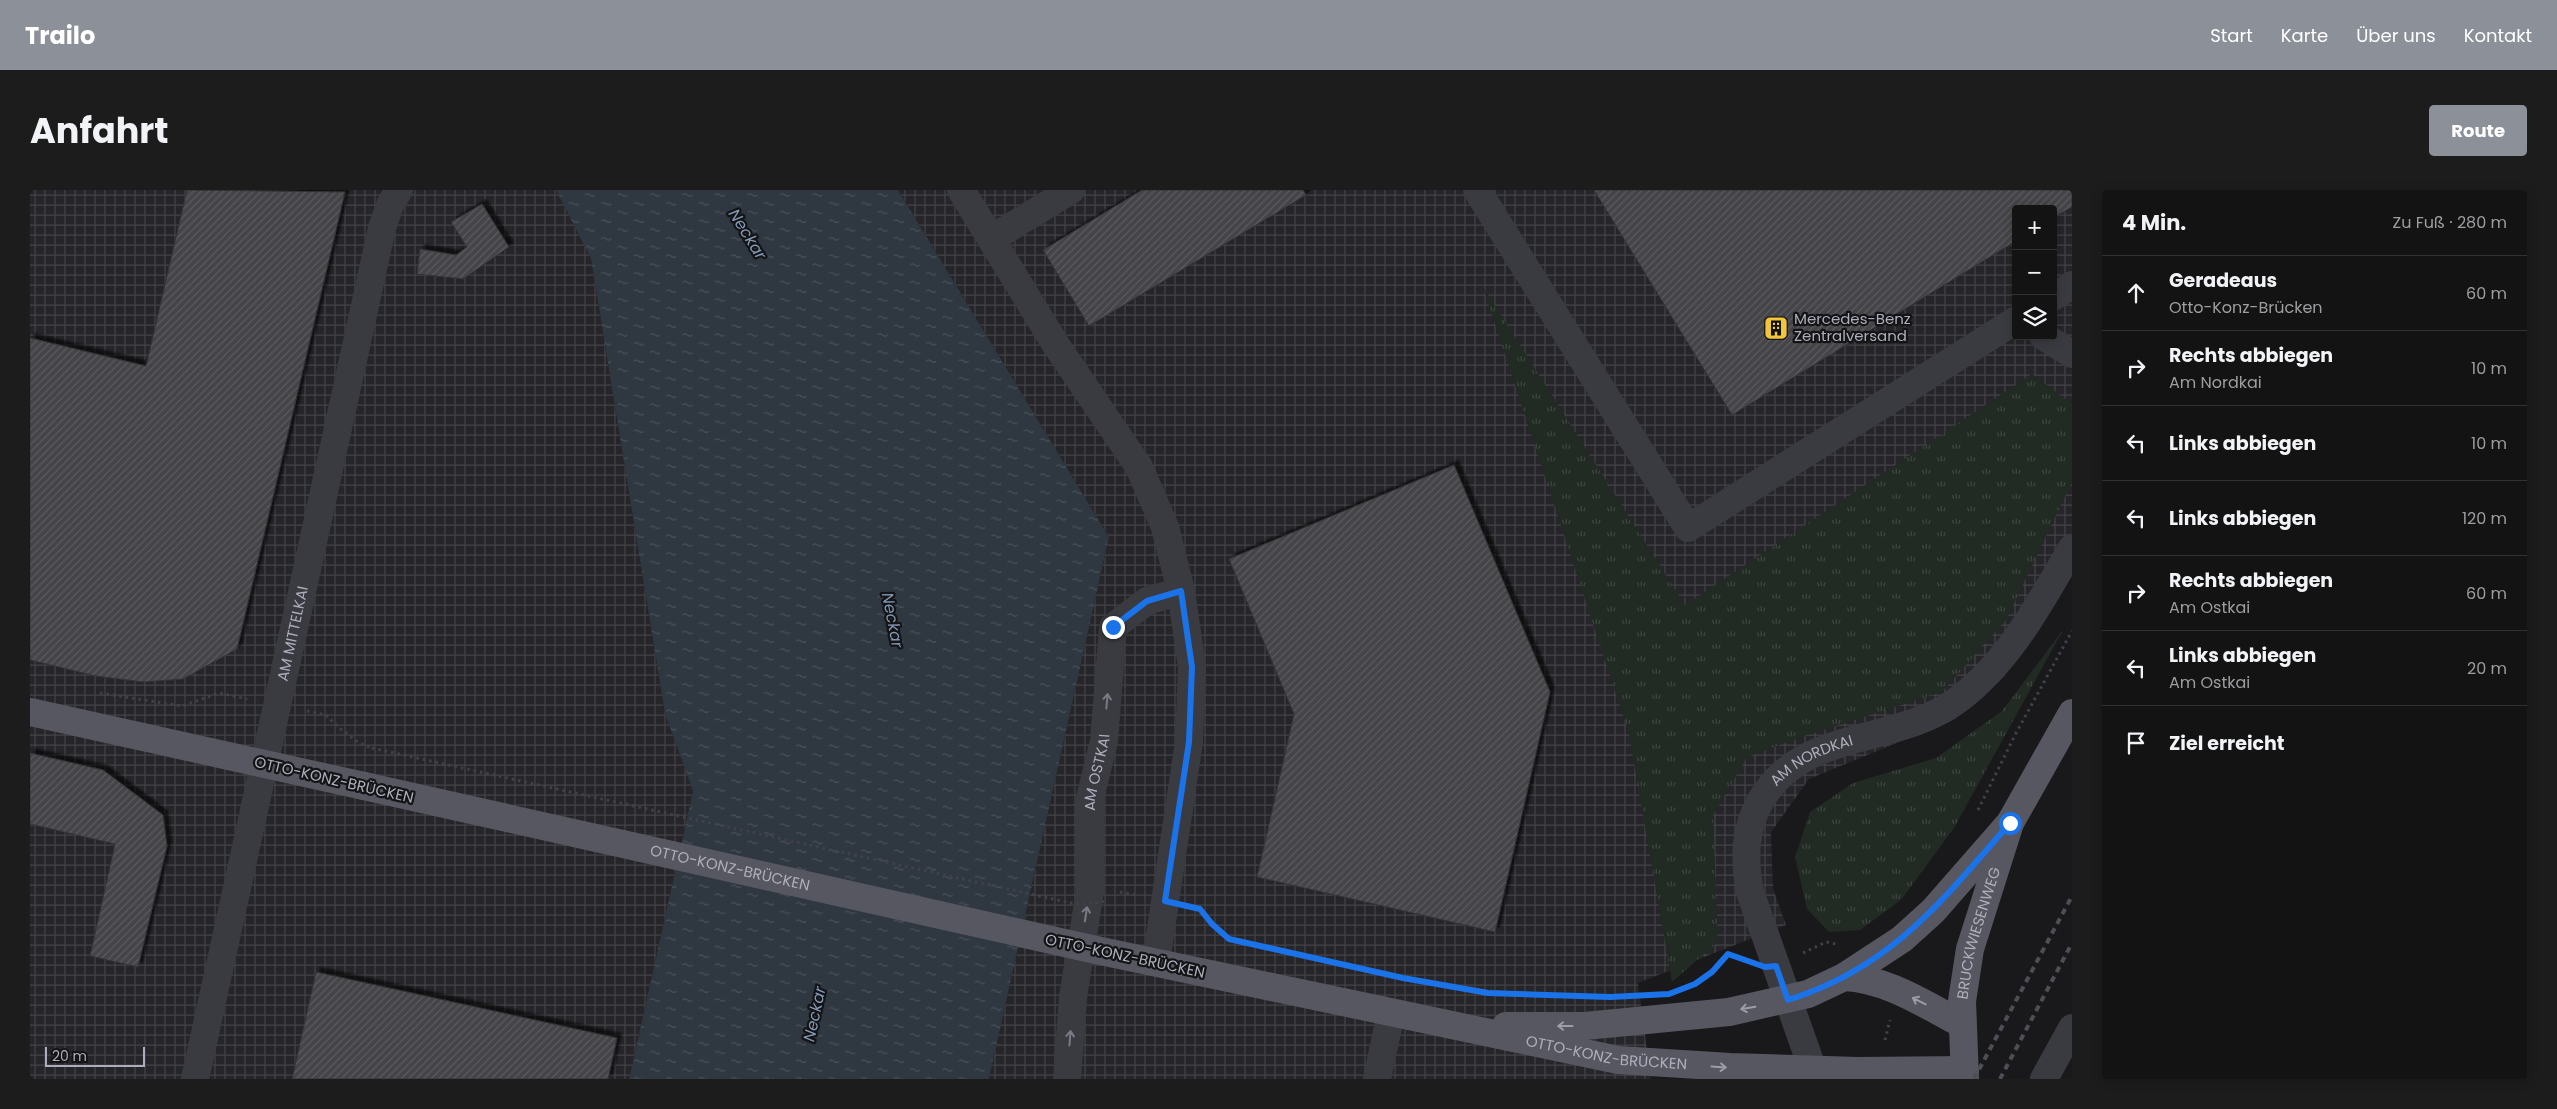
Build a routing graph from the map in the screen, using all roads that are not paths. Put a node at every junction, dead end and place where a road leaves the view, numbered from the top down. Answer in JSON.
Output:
{"nodes":[{"id":1,"x":399,"y":190,"type":"edge"},
{"id":2,"x":961,"y":190,"type":"edge"},
{"id":3,"x":1071,"y":190,"type":"edge"},
{"id":4,"x":1477,"y":190,"type":"edge"},
{"id":5,"x":991,"y":240,"type":"junction"},
{"id":6,"x":2072,"y":285,"type":"edge"},
{"id":7,"x":2056,"y":295,"type":"edge"},
{"id":8,"x":2012,"y":323,"type":"edge"},
{"id":9,"x":2049,"y":340,"type":"edge"},
{"id":10,"x":2072,"y":354,"type":"edge"},
{"id":11,"x":2072,"y":548,"type":"edge"},
{"id":12,"x":1181,"y":591,"type":"junction"},
{"id":13,"x":30,"y":712,"type":"edge"},
{"id":14,"x":2072,"y":713,"type":"edge"},
{"id":15,"x":264,"y":764,"type":"junction"},
{"id":16,"x":2010,"y":823,"type":"junction"},
{"id":17,"x":1156,"y":962,"type":"junction"},
{"id":18,"x":1844,"y":977,"type":"junction"},
{"id":19,"x":1788,"y":1000,"type":"junction"},
{"id":20,"x":1391,"y":1013,"type":"junction"},
{"id":21,"x":1430,"y":1021,"type":"junction"},
{"id":22,"x":1962,"y":1024,"type":"junction"},
{"id":23,"x":2072,"y":1028,"type":"edge"},
{"id":24,"x":1813,"y":1070,"type":"junction"},
{"id":25,"x":1965,"y":1074,"type":"edge"},
{"id":26,"x":195,"y":1079,"type":"edge"},
{"id":27,"x":1067,"y":1079,"type":"edge"},
{"id":28,"x":1377,"y":1079,"type":"edge"},
{"id":29,"x":2044,"y":1079,"type":"edge"}],
"edges":[{"from":1,"to":15,"type":"street","name":"AM MITTELKAI"},
{"from":2,"to":5,"type":"street"},
{"from":3,"to":5,"type":"street"},
{"from":4,"to":8,"type":"street"},
{"from":5,"to":12,"type":"street"},
{"from":6,"to":7,"type":"street"},
{"from":9,"to":10,"type":"street"},
{"from":11,"to":19,"type":"street","name":"AM NORDKAI"},
{"from":12,"to":17,"type":"street"},
{"from":27,"to":12,"type":"street","name":"AM OSTKAI","one_way":true},
{"from":13,"to":15,"type":"main road","name":"OTTO-KONZ-BRÜCKEN"},
{"from":14,"to":16,"type":"main road","name":"BRUCKWIESENWEG"},
{"from":15,"to":17,"type":"main road","name":"OTTO-KONZ-BRÜCKEN","bridge":true},
{"from":15,"to":26,"type":"street","name":"AM MITTELKAI"},
{"from":16,"to":18,"type":"main road","name":"OTTO-KONZ-BRÜCKEN"},
{"from":16,"to":22,"type":"main road","name":"BRUCKWIESENWEG"},
{"from":17,"to":20,"type":"main road","name":"OTTO-KONZ-BRÜCKEN"},
{"from":18,"to":19,"type":"main road","name":"OTTO-KONZ-BRÜCKEN"},
{"from":22,"to":18,"type":"main road","one_way":true},
{"from":19,"to":21,"type":"main road","name":"OTTO-KONZ-BRÜCKEN","one_way":true},
{"from":19,"to":24,"type":"street","name":"AM NORDKAI"},
{"from":20,"to":21,"type":"main road","name":"OTTO-KONZ-BRÜCKEN"},
{"from":20,"to":28,"type":"street"},
{"from":21,"to":24,"type":"main road","name":"OTTO-KONZ-BRÜCKEN","one_way":true},
{"from":22,"to":25,"type":"main road","name":"BRUCKWIESENWEG"},
{"from":23,"to":29,"type":"street"},
{"from":24,"to":25,"type":"main road","name":"OTTO-KONZ-BRÜCKEN"}]}
